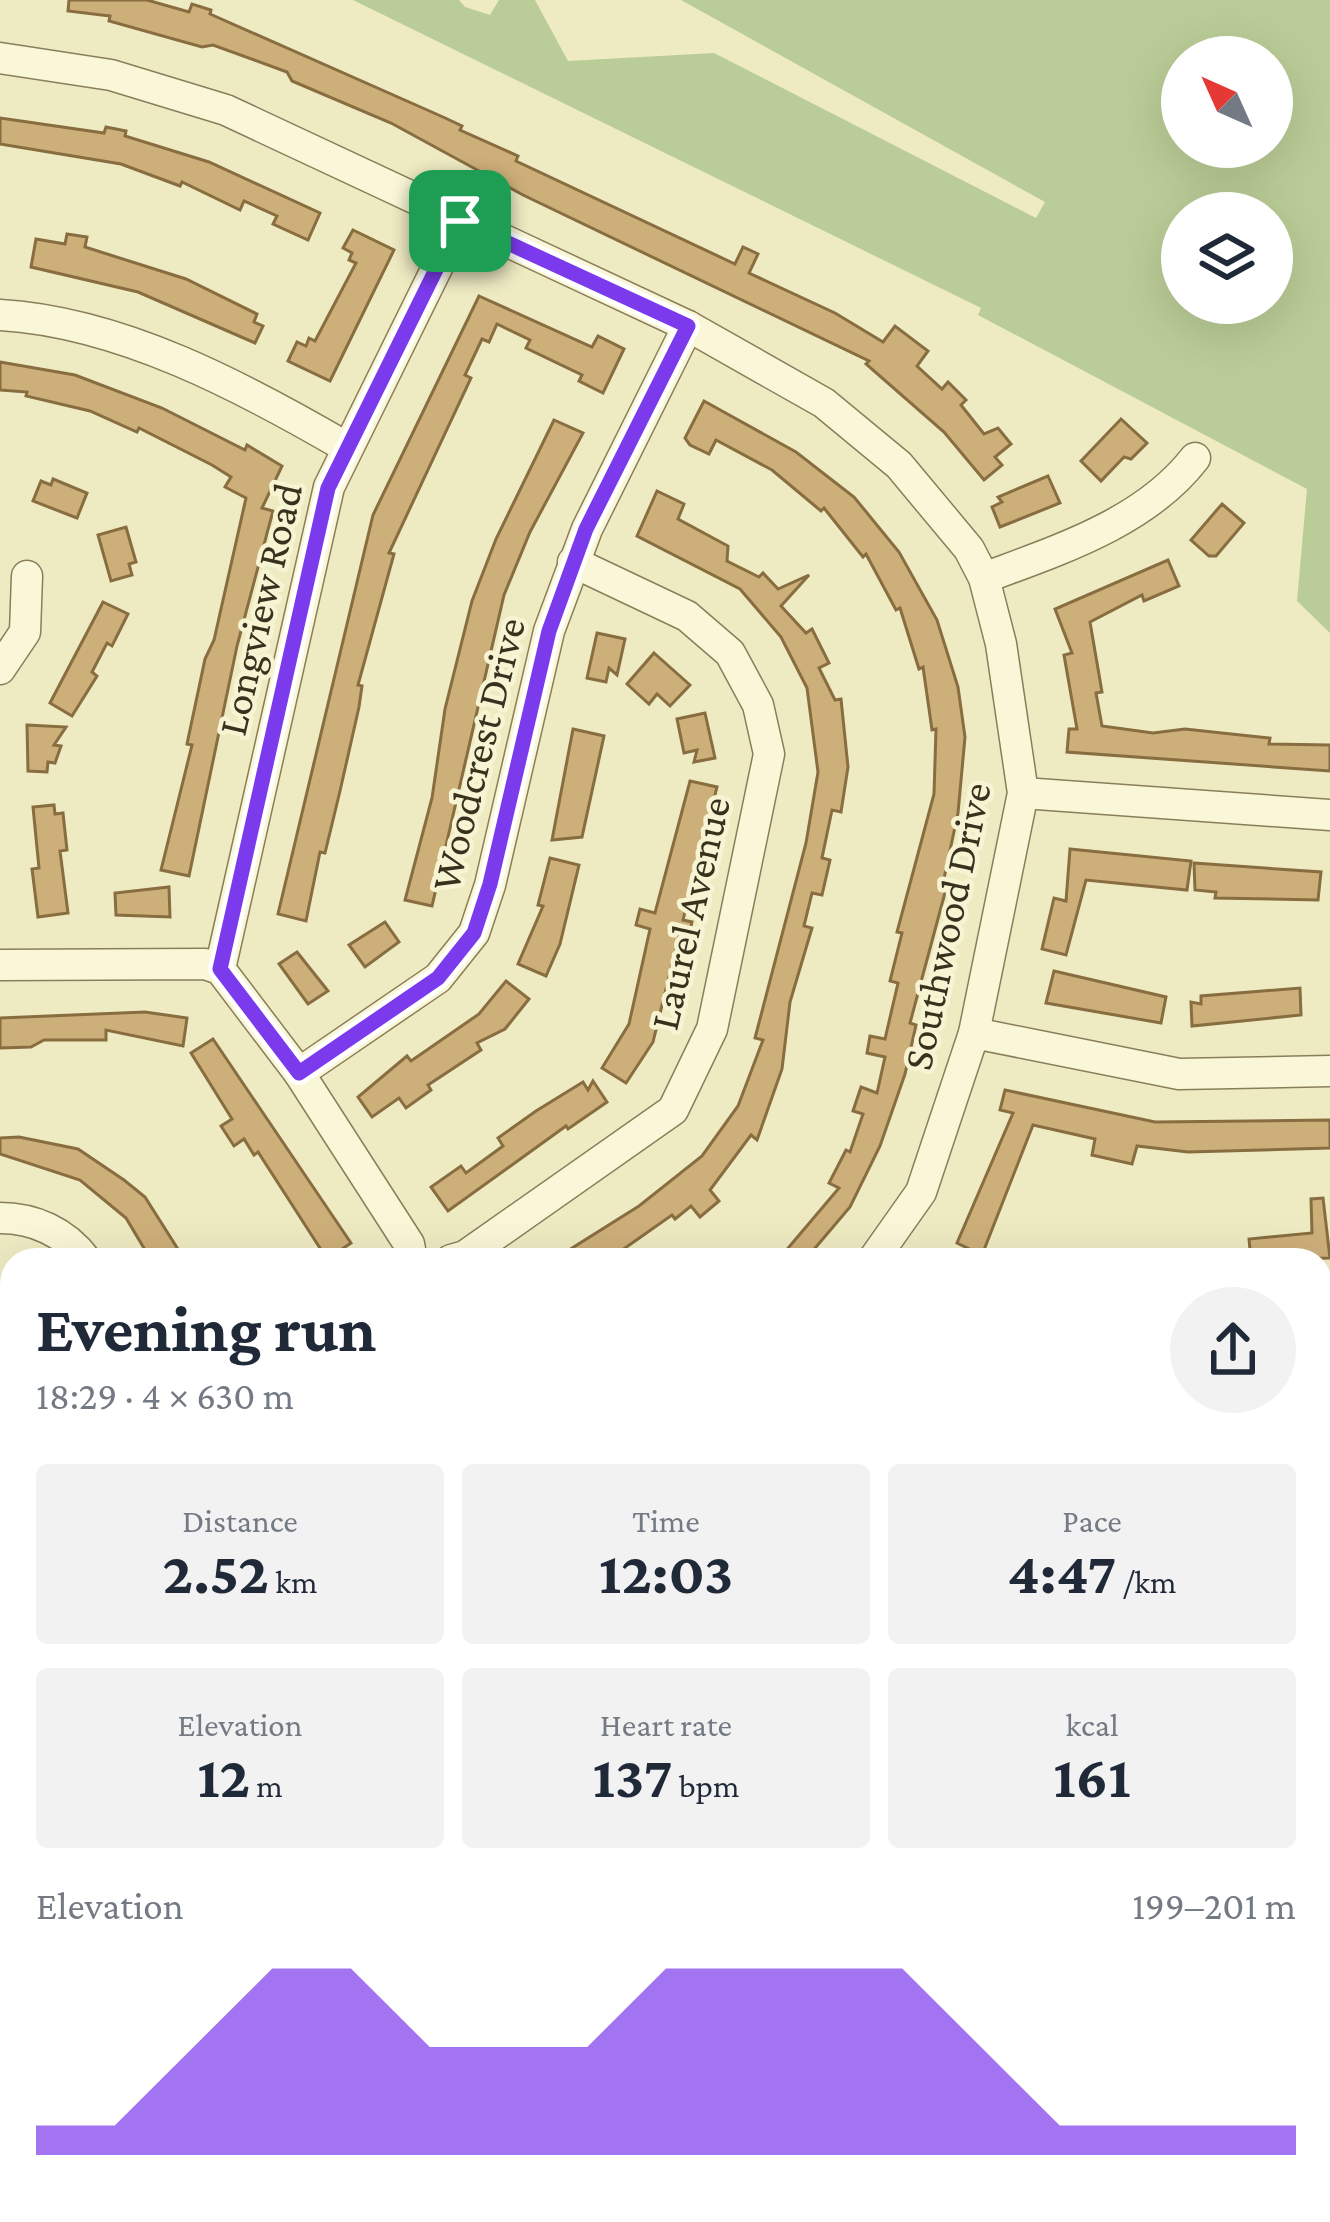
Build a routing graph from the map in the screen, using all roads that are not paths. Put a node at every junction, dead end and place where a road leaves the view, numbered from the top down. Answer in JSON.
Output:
{"nodes":[{"id":1,"x":0,"y":58,"type":"edge"},
{"id":2,"x":460,"y":221,"type":"junction"},
{"id":3,"x":0,"y":315,"type":"edge"},
{"id":4,"x":688,"y":326,"type":"junction"},
{"id":5,"x":346,"y":447,"type":"junction"},
{"id":6,"x":1195,"y":458,"type":"dead end"},
{"id":7,"x":573,"y":562,"type":"junction"},
{"id":8,"x":27,"y":577,"type":"dead end"},
{"id":9,"x":984,"y":578,"type":"junction"},
{"id":10,"x":0,"y":669,"type":"edge"},
{"id":11,"x":1023,"y":794,"type":"junction"},
{"id":12,"x":1330,"y":815,"type":"edge"},
{"id":13,"x":0,"y":965,"type":"edge"},
{"id":14,"x":220,"y":969,"type":"junction"},
{"id":15,"x":974,"y":1033,"type":"junction"},
{"id":16,"x":1330,"y":1071,"type":"edge"},
{"id":17,"x":299,"y":1073,"type":"junction"},
{"id":18,"x":0,"y":1218,"type":"edge"},
{"id":19,"x":77,"y":1248,"type":"edge"},
{"id":20,"x":410,"y":1248,"type":"edge"},
{"id":21,"x":476,"y":1248,"type":"edge"},
{"id":22,"x":881,"y":1248,"type":"edge"}],
"edges":[{"from":1,"to":2,"type":"street","name":"Southwood Drive"},
{"from":2,"to":4,"type":"street","name":"Southwood Drive"},
{"from":2,"to":5,"type":"street","name":"Longview Road"},
{"from":3,"to":5,"type":"street"},
{"from":4,"to":7,"type":"street","name":"Woodcrest Drive"},
{"from":4,"to":9,"type":"street","name":"Southwood Drive"},
{"from":5,"to":14,"type":"street","name":"Longview Road"},
{"from":6,"to":9,"type":"street"},
{"from":7,"to":17,"type":"street","name":"Woodcrest Drive"},
{"from":7,"to":21,"type":"street","name":"Laurel Avenue"},
{"from":8,"to":10,"type":"street"},
{"from":9,"to":11,"type":"street","name":"Southwood Drive"},
{"from":11,"to":12,"type":"street"},
{"from":11,"to":15,"type":"street","name":"Southwood Drive"},
{"from":13,"to":14,"type":"street"},
{"from":14,"to":17,"type":"street"},
{"from":15,"to":16,"type":"street"},
{"from":15,"to":22,"type":"street","name":"Southwood Drive"},
{"from":17,"to":20,"type":"street"},
{"from":18,"to":19,"type":"street"}]}
